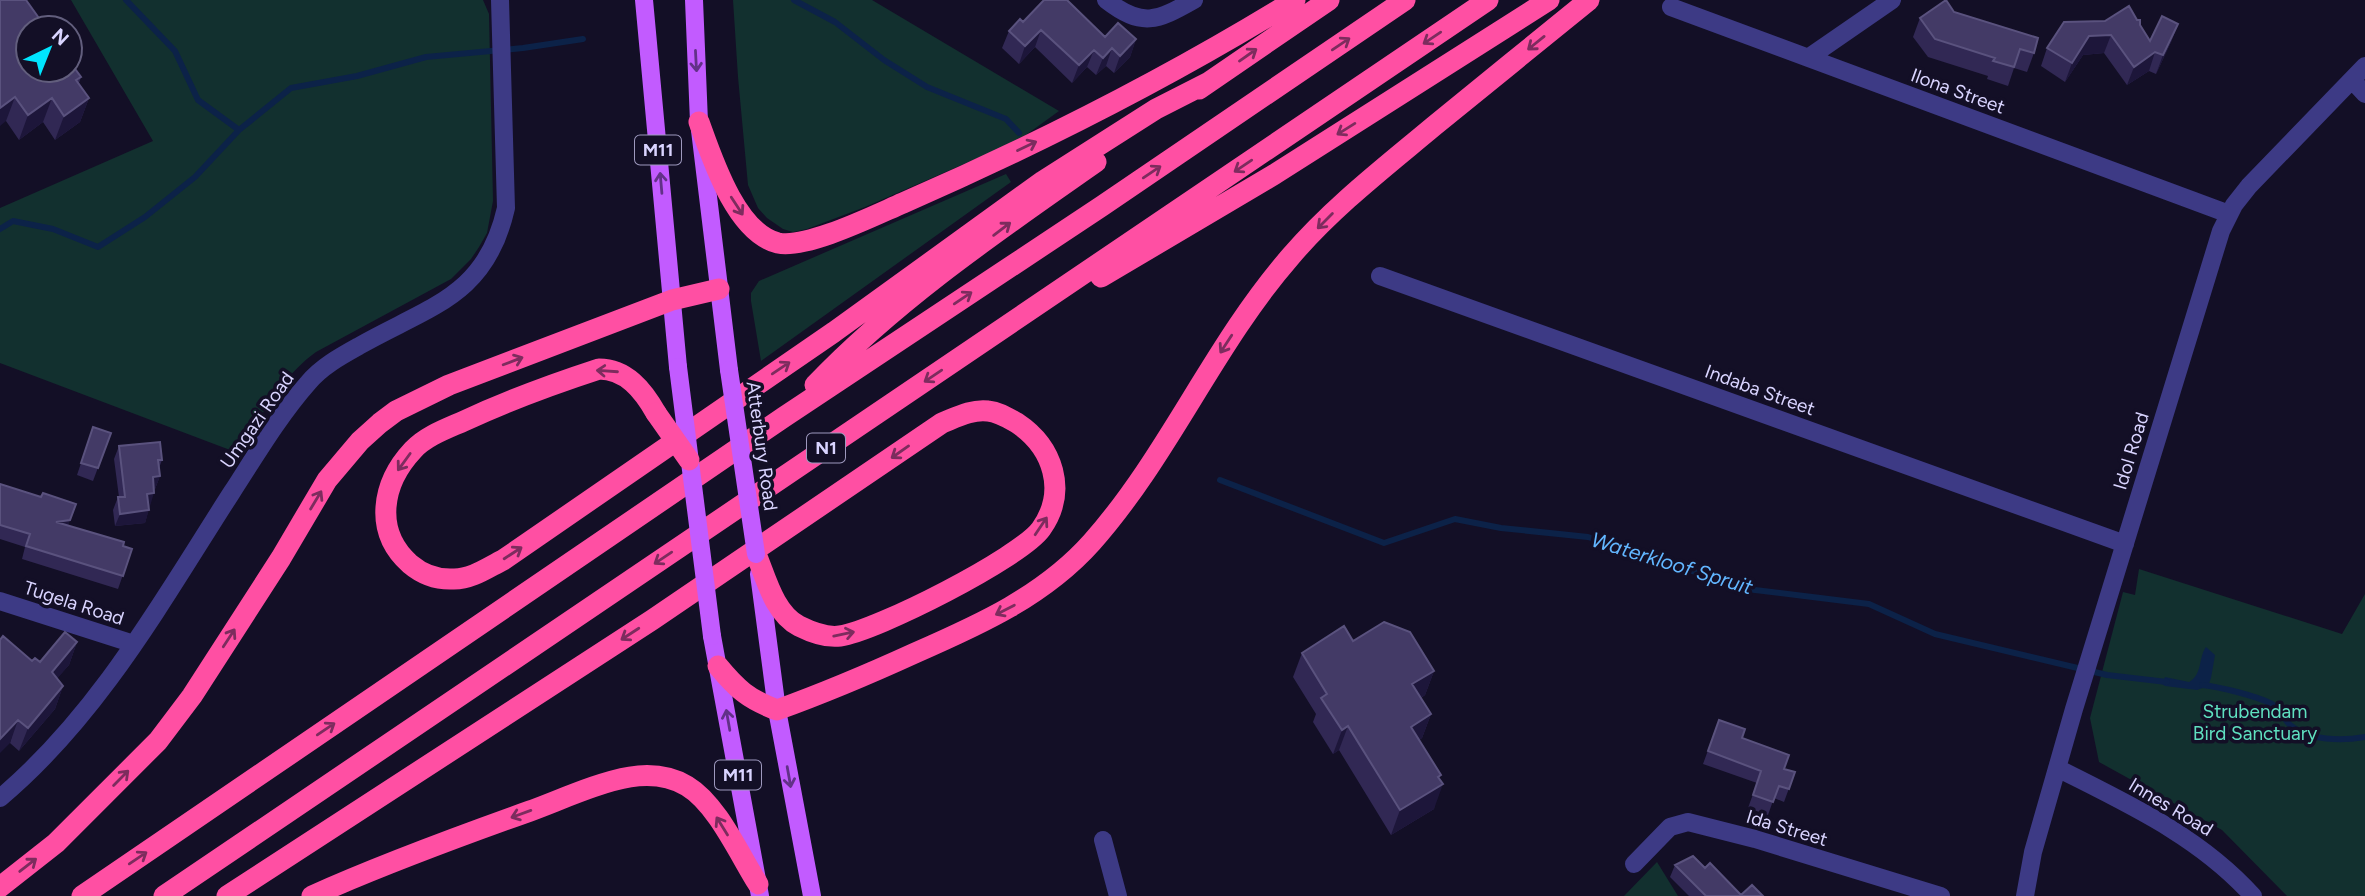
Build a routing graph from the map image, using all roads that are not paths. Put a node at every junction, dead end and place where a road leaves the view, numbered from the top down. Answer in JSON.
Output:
{"nodes":[{"id":1,"x":500,"y":0,"type":"edge"},
{"id":2,"x":644,"y":0,"type":"edge"},
{"id":3,"x":694,"y":0,"type":"edge"},
{"id":4,"x":1106,"y":0,"type":"edge"},
{"id":5,"x":1194,"y":0,"type":"edge"},
{"id":6,"x":1295,"y":0,"type":"edge"},
{"id":7,"x":1329,"y":0,"type":"edge"},
{"id":8,"x":1405,"y":0,"type":"edge"},
{"id":9,"x":1488,"y":0,"type":"edge"},
{"id":10,"x":1549,"y":0,"type":"edge"},
{"id":11,"x":1589,"y":0,"type":"edge"},
{"id":12,"x":1892,"y":0,"type":"edge"},
{"id":13,"x":1671,"y":8,"type":"dead end"},
{"id":14,"x":1808,"y":58,"type":"junction"},
{"id":15,"x":2359,"y":73,"type":"edge"},
{"id":16,"x":1211,"y":81,"type":"junction"},
{"id":17,"x":2365,"y":94,"type":"edge"},
{"id":18,"x":699,"y":122,"type":"junction"},
{"id":19,"x":2229,"y":214,"type":"junction"},
{"id":20,"x":1380,"y":276,"type":"dead end"},
{"id":21,"x":719,"y":289,"type":"junction"},
{"id":22,"x":672,"y":300,"type":"junction"},
{"id":23,"x":966,"y":354,"type":"junction"},
{"id":24,"x":784,"y":417,"type":"junction"},
{"id":25,"x":689,"y":460,"type":"junction"},
{"id":26,"x":2125,"y":544,"type":"junction"},
{"id":27,"x":756,"y":554,"type":"joint"},
{"id":28,"x":0,"y":601,"type":"edge"},
{"id":29,"x":774,"y":612,"type":"junction"},
{"id":30,"x":134,"y":644,"type":"junction"},
{"id":31,"x":718,"y":666,"type":"junction"},
{"id":32,"x":777,"y":710,"type":"junction"},
{"id":33,"x":2057,"y":768,"type":"junction"},
{"id":34,"x":0,"y":798,"type":"edge"},
{"id":35,"x":1103,"y":840,"type":"dead end"},
{"id":36,"x":1633,"y":864,"type":"dead end"},
{"id":37,"x":0,"y":887,"type":"edge"},
{"id":38,"x":759,"y":890,"type":"edge"},
{"id":39,"x":82,"y":896,"type":"edge"},
{"id":40,"x":164,"y":896,"type":"edge"},
{"id":41,"x":227,"y":896,"type":"edge"},
{"id":42,"x":312,"y":896,"type":"edge"},
{"id":43,"x":812,"y":896,"type":"edge"},
{"id":44,"x":1118,"y":896,"type":"edge"},
{"id":45,"x":1941,"y":896,"type":"edge"},
{"id":46,"x":2025,"y":896,"type":"edge"},
{"id":47,"x":2253,"y":896,"type":"edge"}],
"edges":[{"from":1,"to":30,"type":"street","name":"Umgazi Road"},
{"from":22,"to":2,"type":"main road","number":"M11","one_way":true},
{"from":3,"to":18,"type":"main road","name":"Atterbury Road","number":"M11","one_way":true},
{"from":4,"to":5,"type":"street"},
{"from":18,"to":6,"type":"highway","one_way":true},
{"from":16,"to":7,"type":"highway","one_way":true},
{"from":24,"to":8,"type":"highway","number":"N1","one_way":true},
{"from":9,"to":23,"type":"highway","number":"N1","one_way":true},
{"from":10,"to":23,"type":"highway","one_way":true},
{"from":11,"to":32,"type":"highway","one_way":true},
{"from":12,"to":14,"type":"street"},
{"from":13,"to":14,"type":"street","name":"Ilona Street"},
{"from":14,"to":19,"type":"street","name":"Ilona Street"},
{"from":15,"to":17,"type":"street"},
{"from":15,"to":19,"type":"street","name":"Idol Road"},
{"from":24,"to":16,"type":"highway","one_way":true},
{"from":25,"to":16,"type":"highway","one_way":true,"bridge":true},
{"from":18,"to":21,"type":"main road","name":"Atterbury Road","number":"M11"},
{"from":19,"to":26,"type":"street","name":"Idol Road"},
{"from":20,"to":26,"type":"street","name":"Indaba Street"},
{"from":21,"to":22,"type":"highway"},
{"from":21,"to":27,"type":"main road","name":"Atterbury Road","number":"M11","bridge":true},
{"from":22,"to":25,"type":"main road","number":"M11","bridge":true},
{"from":37,"to":22,"type":"highway","one_way":true},
{"from":23,"to":40,"type":"highway","number":"N1","one_way":true},
{"from":39,"to":24,"type":"highway","number":"N1","one_way":true},
{"from":25,"to":31,"type":"main road","number":"M11","bridge":true},
{"from":26,"to":33,"type":"street","name":"Idol Road"},
{"from":27,"to":29,"type":"highway"},
{"from":28,"to":30,"type":"street","name":"Tugela Road"},
{"from":29,"to":32,"type":"main road","number":"M11"},
{"from":29,"to":41,"type":"highway","one_way":true},
{"from":30,"to":34,"type":"street","name":"Umgazi Road"},
{"from":31,"to":32,"type":"highway"},
{"from":38,"to":31,"type":"main road","number":"M11","one_way":true},
{"from":32,"to":43,"type":"main road","number":"M11","one_way":true},
{"from":33,"to":46,"type":"street","name":"Idol Road"},
{"from":33,"to":47,"type":"street","name":"Innes Road"},
{"from":35,"to":44,"type":"street"},
{"from":36,"to":45,"type":"street","name":"Ida Street"},
{"from":38,"to":42,"type":"highway","one_way":true}]}
